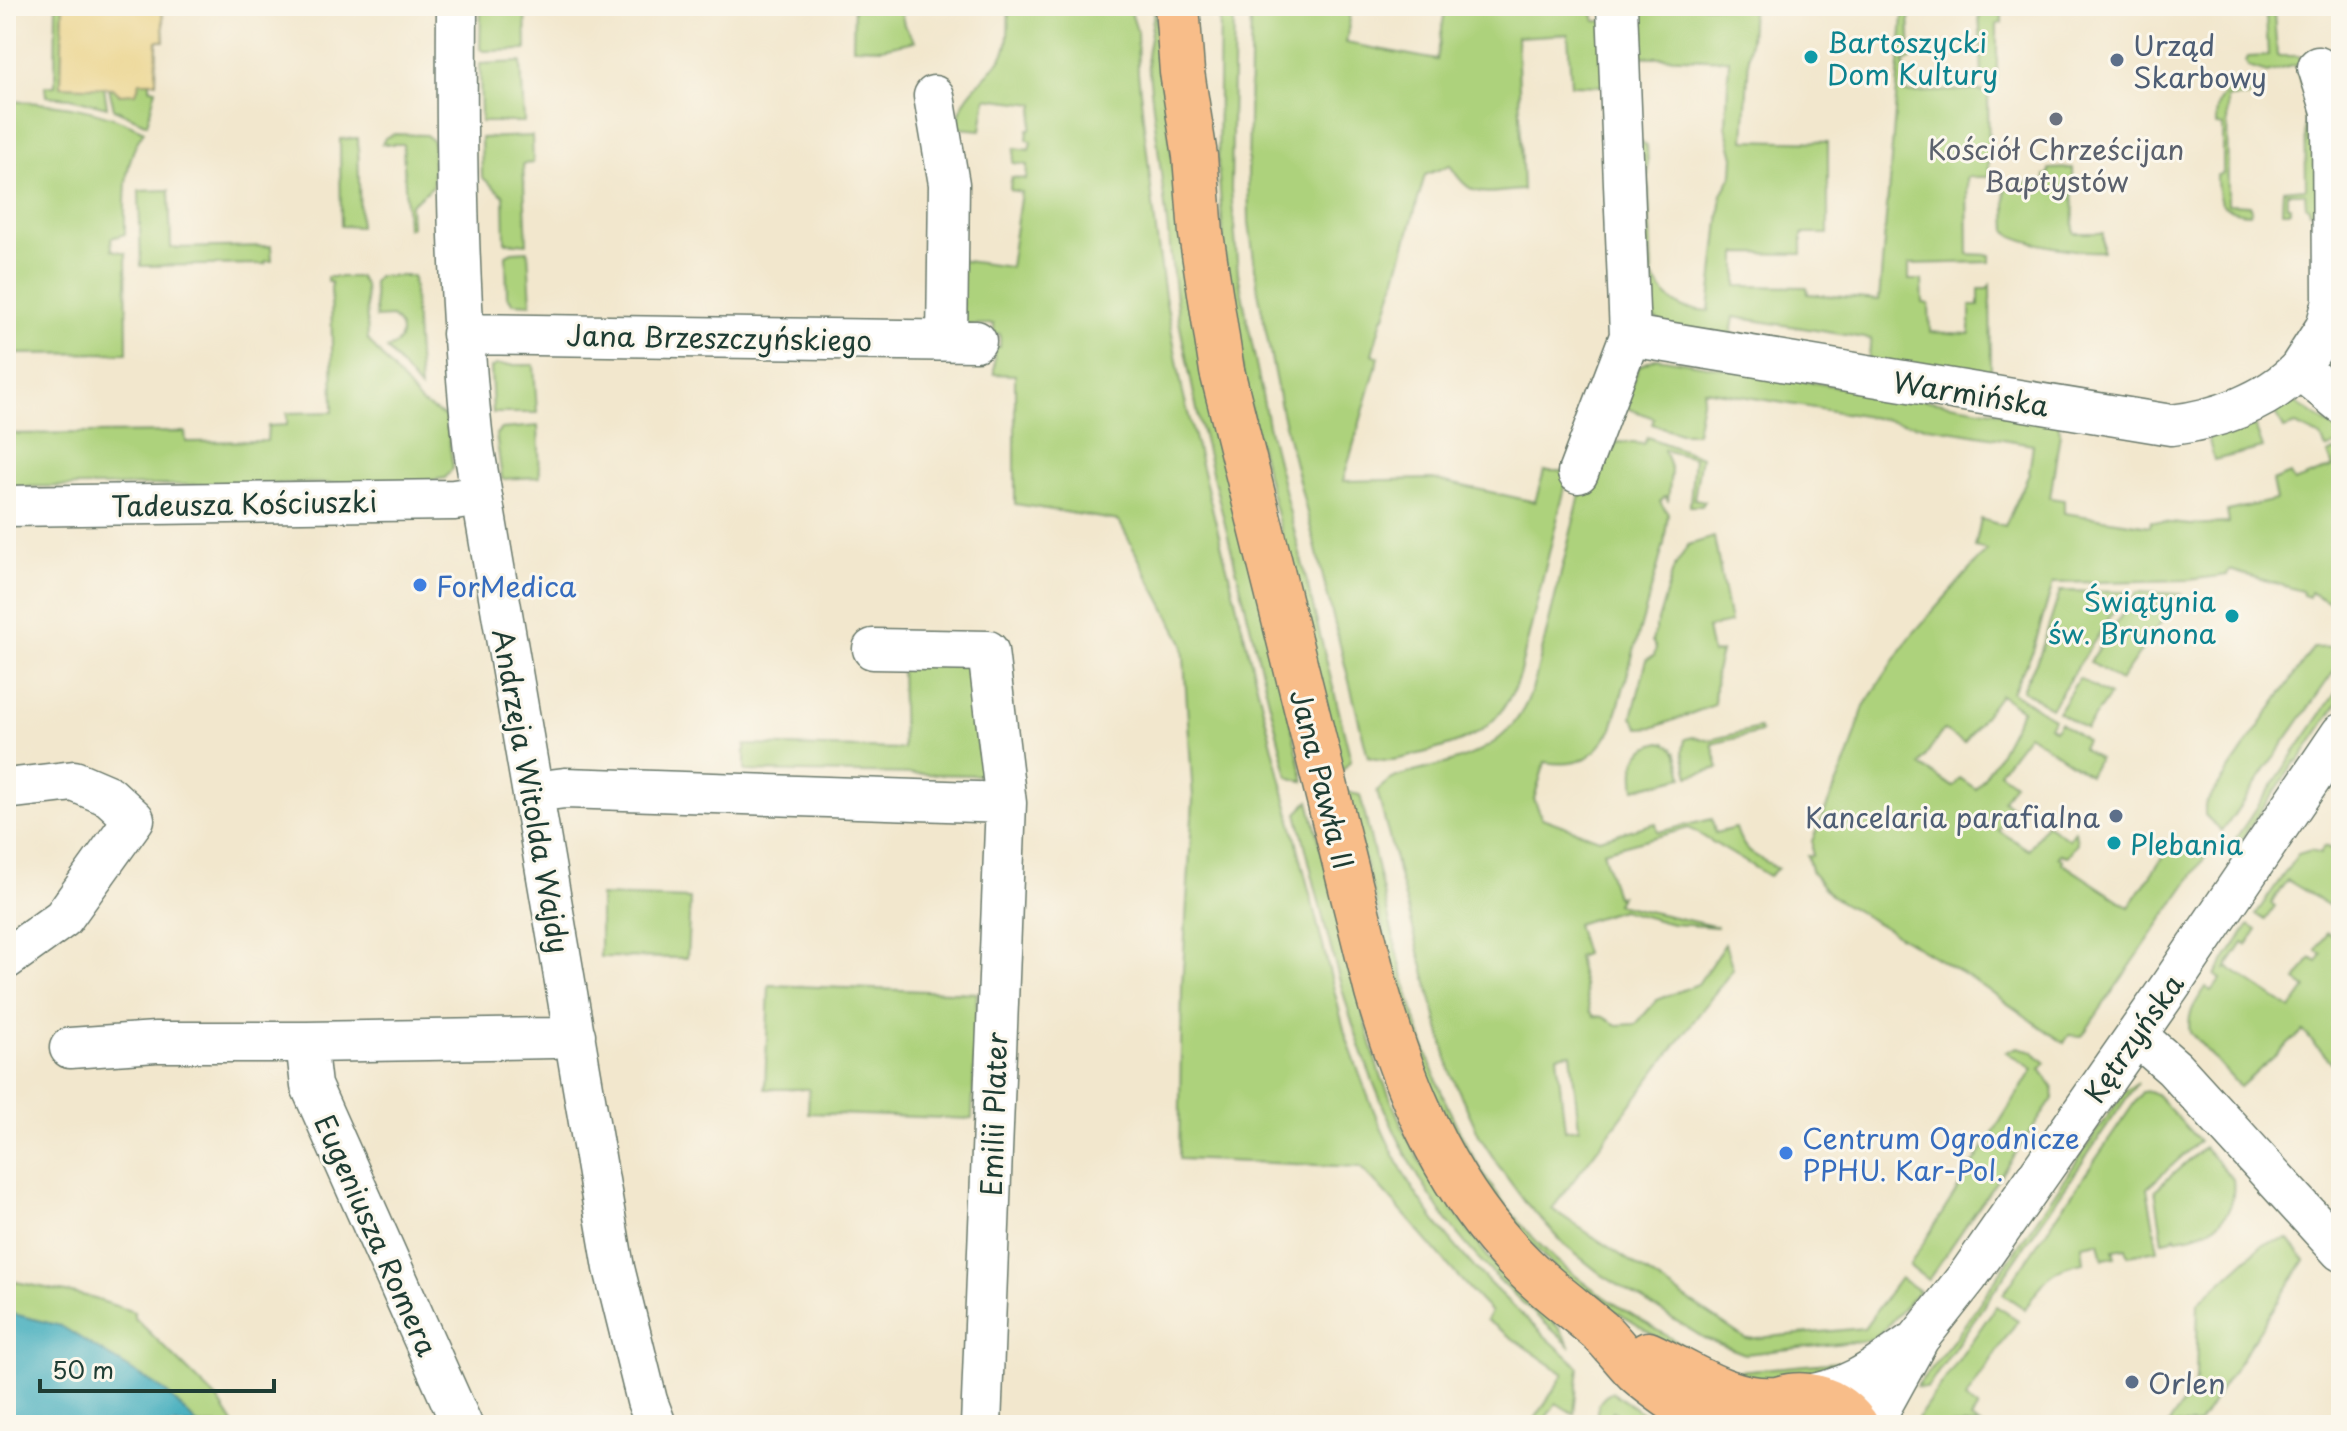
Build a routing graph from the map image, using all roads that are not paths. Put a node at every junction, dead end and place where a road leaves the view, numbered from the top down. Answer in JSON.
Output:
{"nodes":[{"id":1,"x":457,"y":6,"type":"edge"},
{"id":2,"x":1177,"y":6,"type":"edge"},
{"id":3,"x":1207,"y":6,"type":"edge"},
{"id":4,"x":1617,"y":6,"type":"edge"},
{"id":5,"x":2318,"y":67,"type":"dead end"},
{"id":6,"x":934,"y":96,"type":"dead end"},
{"id":7,"x":1195,"y":156,"type":"junction"},
{"id":8,"x":462,"y":334,"type":"junction"},
{"id":9,"x":1630,"y":336,"type":"junction"},
{"id":10,"x":2299,"y":369,"type":"junction"},
{"id":11,"x":2341,"y":403,"type":"edge"},
{"id":12,"x":1578,"y":473,"type":"dead end"},
{"id":13,"x":481,"y":496,"type":"junction"},
{"id":14,"x":6,"y":506,"type":"edge"},
{"id":15,"x":873,"y":649,"type":"dead end"},
{"id":16,"x":2341,"y":734,"type":"edge"},
{"id":17,"x":6,"y":789,"type":"edge"},
{"id":18,"x":533,"y":792,"type":"junction"},
{"id":19,"x":1006,"y":803,"type":"junction"},
{"id":20,"x":6,"y":959,"type":"edge"},
{"id":21,"x":575,"y":1035,"type":"junction"},
{"id":22,"x":2136,"y":1035,"type":"junction"},
{"id":23,"x":306,"y":1042,"type":"junction"},
{"id":24,"x":70,"y":1048,"type":"dead end"},
{"id":25,"x":2341,"y":1251,"type":"edge"},
{"id":26,"x":1602,"y":1333,"type":"junction"},
{"id":27,"x":1919,"y":1338,"type":"junction"},
{"id":28,"x":1776,"y":1406,"type":"edge"},
{"id":29,"x":462,"y":1425,"type":"edge"},
{"id":30,"x":656,"y":1425,"type":"edge"},
{"id":31,"x":981,"y":1425,"type":"edge"},
{"id":32,"x":1709,"y":1425,"type":"edge"},
{"id":33,"x":1856,"y":1425,"type":"edge"},
{"id":34,"x":1871,"y":1425,"type":"edge"}],
"edges":[{"from":1,"to":8,"type":"street","name":"Andrzeja Witolda Wajdy"},
{"from":2,"to":7,"type":"main road","name":"Jana Pawła II"},
{"from":3,"to":7,"type":"main road","name":"Jana Pawła II"},
{"from":4,"to":9,"type":"street"},
{"from":5,"to":10,"type":"street","name":"Warmińska"},
{"from":6,"to":8,"type":"street","name":"Jana Brzeszczyńskiego"},
{"from":7,"to":26,"type":"main road","name":"Jana Pawła II"},
{"from":8,"to":13,"type":"street","name":"Andrzeja Witolda Wajdy"},
{"from":9,"to":10,"type":"street","name":"Warmińska"},
{"from":9,"to":12,"type":"street"},
{"from":10,"to":11,"type":"street"},
{"from":13,"to":14,"type":"street","name":"Tadeusza Kościuszki"},
{"from":13,"to":18,"type":"street","name":"Andrzeja Witolda Wajdy"},
{"from":15,"to":19,"type":"street","name":"Emilii Plater"},
{"from":16,"to":22,"type":"street","name":"Kętrzyńska"},
{"from":17,"to":20,"type":"street"},
{"from":18,"to":19,"type":"street"},
{"from":18,"to":21,"type":"street","name":"Andrzeja Witolda Wajdy"},
{"from":19,"to":31,"type":"street","name":"Emilii Plater"},
{"from":21,"to":23,"type":"street"},
{"from":21,"to":30,"type":"street","name":"Andrzeja Witolda Wajdy"},
{"from":22,"to":25,"type":"street"},
{"from":22,"to":27,"type":"street","name":"Kętrzyńska"},
{"from":23,"to":24,"type":"street"},
{"from":23,"to":29,"type":"street","name":"Eugeniusza Romera"},
{"from":26,"to":28,"type":"main road","name":"Jana Pawła II"},
{"from":26,"to":32,"type":"main road","name":"Jana Pawła II"},
{"from":27,"to":28,"type":"street","name":"Kętrzyńska"},
{"from":27,"to":34,"type":"street","name":"Kętrzyńska"},
{"from":28,"to":33,"type":"main road"}]}
